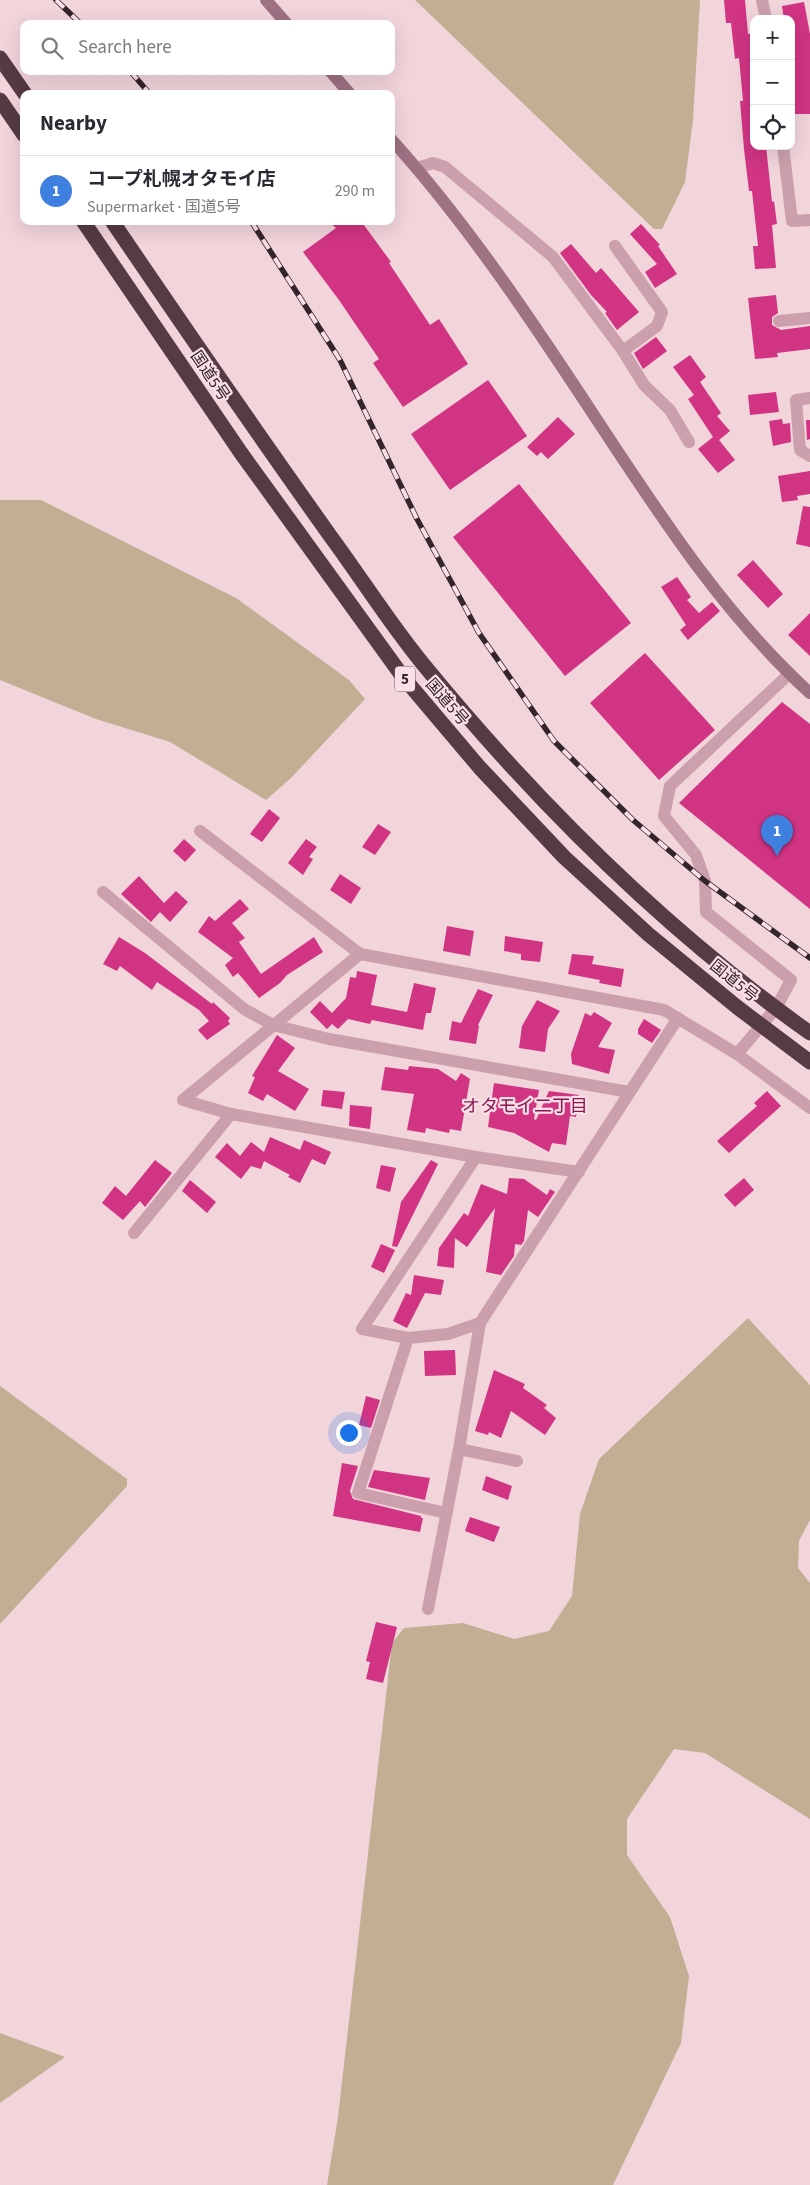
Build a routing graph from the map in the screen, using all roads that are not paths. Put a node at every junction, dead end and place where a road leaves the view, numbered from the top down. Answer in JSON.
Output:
{"nodes":[{"id":1,"x":266,"y":0,"type":"edge"},
{"id":2,"x":762,"y":0,"type":"edge"},
{"id":3,"x":765,"y":15,"type":"edge"},
{"id":4,"x":284,"y":20,"type":"edge"},
{"id":5,"x":0,"y":58,"type":"edge"},
{"id":6,"x":333,"y":75,"type":"edge"},
{"id":7,"x":22,"y":90,"type":"edge"},
{"id":8,"x":347,"y":90,"type":"edge"},
{"id":9,"x":0,"y":100,"type":"edge"},
{"id":10,"x":20,"y":129,"type":"edge"},
{"id":11,"x":395,"y":143,"type":"edge"},
{"id":12,"x":783,"y":150,"type":"edge"},
{"id":13,"x":417,"y":168,"type":"junction"},
{"id":14,"x":810,"y":220,"type":"edge"},
{"id":15,"x":86,"y":225,"type":"edge"},
{"id":16,"x":115,"y":225,"type":"edge"},
{"id":17,"x":615,"y":246,"type":"dead end"},
{"id":18,"x":810,"y":318,"type":"edge"},
{"id":19,"x":779,"y":322,"type":"dead end"},
{"id":20,"x":623,"y":351,"type":"junction"},
{"id":21,"x":810,"y":398,"type":"edge"},
{"id":22,"x":689,"y":442,"type":"dead end"},
{"id":23,"x":810,"y":456,"type":"edge"},
{"id":24,"x":789,"y":674,"type":"junction"},
{"id":25,"x":810,"y":693,"type":"edge"},
{"id":26,"x":200,"y":831,"type":"dead end"},
{"id":27,"x":103,"y":892,"type":"dead end"},
{"id":28,"x":360,"y":954,"type":"junction"},
{"id":29,"x":776,"y":1008,"type":"junction"},
{"id":30,"x":678,"y":1018,"type":"junction"},
{"id":31,"x":762,"y":1024,"type":"junction"},
{"id":32,"x":273,"y":1025,"type":"junction"},
{"id":33,"x":810,"y":1033,"type":"edge"},
{"id":34,"x":737,"y":1054,"type":"junction"},
{"id":35,"x":810,"y":1062,"type":"edge"},
{"id":36,"x":629,"y":1092,"type":"junction"},
{"id":37,"x":810,"y":1108,"type":"edge"},
{"id":38,"x":231,"y":1114,"type":"junction"},
{"id":39,"x":476,"y":1157,"type":"junction"},
{"id":40,"x":579,"y":1172,"type":"junction"},
{"id":41,"x":134,"y":1233,"type":"dead end"},
{"id":42,"x":480,"y":1324,"type":"junction"},
{"id":43,"x":408,"y":1338,"type":"junction"},
{"id":44,"x":459,"y":1449,"type":"junction"},
{"id":45,"x":517,"y":1462,"type":"dead end"},
{"id":46,"x":446,"y":1514,"type":"junction"},
{"id":47,"x":428,"y":1609,"type":"dead end"}],
"edges":[{"from":1,"to":4,"type":"street"},
{"from":2,"to":3,"type":"street"},
{"from":5,"to":7,"type":"highway"},
{"from":6,"to":8,"type":"street"},
{"from":9,"to":10,"type":"highway"},
{"from":11,"to":13,"type":"street"},
{"from":12,"to":14,"type":"street"},
{"from":13,"to":20,"type":"street"},
{"from":13,"to":24,"type":"street"},
{"from":15,"to":31,"type":"highway","name":"国道5号","number":"5"},
{"from":16,"to":29,"type":"highway","name":"国道5号","number":"5"},
{"from":17,"to":20,"type":"street"},
{"from":18,"to":19,"type":"street"},
{"from":20,"to":22,"type":"street"},
{"from":21,"to":23,"type":"street"},
{"from":24,"to":25,"type":"street"},
{"from":24,"to":29,"type":"street"},
{"from":26,"to":28,"type":"street"},
{"from":27,"to":32,"type":"street"},
{"from":28,"to":30,"type":"street"},
{"from":28,"to":32,"type":"street"},
{"from":29,"to":31,"type":"street"},
{"from":29,"to":33,"type":"highway","name":"国道5号","number":"5"},
{"from":30,"to":34,"type":"street"},
{"from":30,"to":36,"type":"street"},
{"from":31,"to":34,"type":"street"},
{"from":31,"to":35,"type":"highway","name":"国道5号","number":"5"},
{"from":32,"to":36,"type":"street"},
{"from":32,"to":38,"type":"street"},
{"from":34,"to":37,"type":"street"},
{"from":36,"to":40,"type":"street"},
{"from":38,"to":39,"type":"street"},
{"from":38,"to":41,"type":"street"},
{"from":39,"to":40,"type":"street"},
{"from":39,"to":43,"type":"street"},
{"from":40,"to":42,"type":"street"},
{"from":42,"to":43,"type":"street"},
{"from":42,"to":44,"type":"street"},
{"from":43,"to":46,"type":"street"},
{"from":44,"to":45,"type":"street"},
{"from":44,"to":46,"type":"street"},
{"from":46,"to":47,"type":"street"}]}
